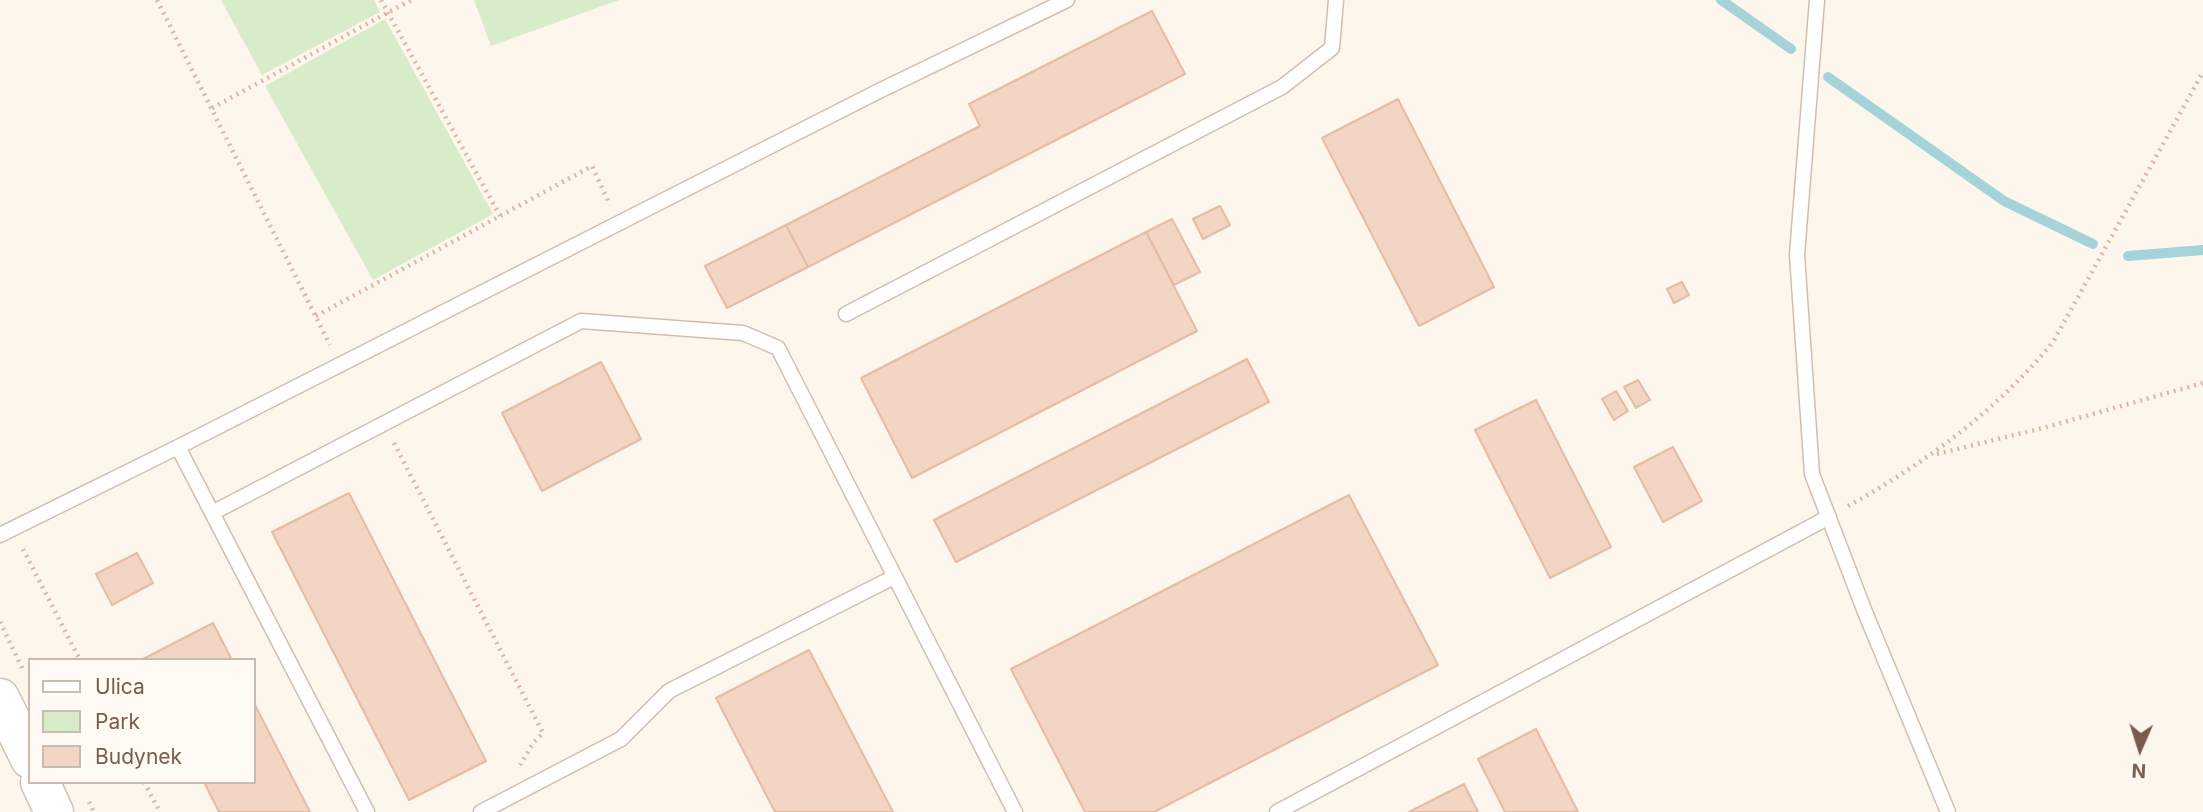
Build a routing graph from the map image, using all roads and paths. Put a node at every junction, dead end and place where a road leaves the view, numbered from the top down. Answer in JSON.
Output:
{"nodes":[{"id":1,"x":158,"y":0,"type":"edge"},
{"id":2,"x":381,"y":0,"type":"edge"},
{"id":3,"x":411,"y":0,"type":"edge"},
{"id":4,"x":1068,"y":0,"type":"edge"},
{"id":5,"x":1336,"y":0,"type":"edge"},
{"id":6,"x":1817,"y":0,"type":"edge"},
{"id":7,"x":388,"y":13,"type":"junction"},
{"id":8,"x":2203,"y":72,"type":"edge"},
{"id":9,"x":212,"y":108,"type":"junction"},
{"id":10,"x":500,"y":216,"type":"junction"},
{"id":11,"x":619,"y":223,"type":"junction"},
{"id":12,"x":846,"y":314,"type":"dead end"},
{"id":13,"x":316,"y":316,"type":"junction"},
{"id":14,"x":339,"y":365,"type":"junction"},
{"id":15,"x":2203,"y":383,"type":"edge"},
{"id":16,"x":384,"y":423,"type":"junction"},
{"id":17,"x":178,"y":447,"type":"junction"},
{"id":18,"x":1933,"y":455,"type":"junction"},
{"id":19,"x":212,"y":513,"type":"junction"},
{"id":20,"x":1829,"y":517,"type":"junction"},
{"id":21,"x":6,"y":532,"type":"edge"},
{"id":22,"x":894,"y":577,"type":"junction"},
{"id":23,"x":0,"y":622,"type":"edge"},
{"id":24,"x":79,"y":658,"type":"edge"},
{"id":25,"x":28,"y":681,"type":"edge"},
{"id":26,"x":0,"y":698,"type":"edge"},
{"id":27,"x":28,"y":755,"type":"edge"},
{"id":28,"x":518,"y":768,"type":"dead end"},
{"id":29,"x":41,"y":784,"type":"edge"},
{"id":30,"x":145,"y":784,"type":"edge"},
{"id":31,"x":54,"y":812,"type":"edge"},
{"id":32,"x":159,"y":812,"type":"edge"},
{"id":33,"x":367,"y":812,"type":"edge"},
{"id":34,"x":481,"y":812,"type":"edge"},
{"id":35,"x":1015,"y":812,"type":"edge"},
{"id":36,"x":1277,"y":812,"type":"edge"},
{"id":37,"x":1948,"y":812,"type":"edge"}],
"edges":[{"from":1,"to":9,"type":"path"},
{"from":2,"to":7,"type":"path"},
{"from":3,"to":7,"type":"path"},
{"from":4,"to":11,"type":"lane"},
{"from":5,"to":12,"type":"lane"},
{"from":6,"to":20,"type":"lane"},
{"from":7,"to":9,"type":"path"},
{"from":7,"to":10,"type":"path"},
{"from":8,"to":18,"type":"path"},
{"from":9,"to":13,"type":"path"},
{"from":10,"to":11,"type":"path"},
{"from":10,"to":13,"type":"path"},
{"from":11,"to":14,"type":"lane"},
{"from":13,"to":14,"type":"path"},
{"from":14,"to":17,"type":"lane"},
{"from":15,"to":18,"type":"path"},
{"from":16,"to":19,"type":"lane"},
{"from":16,"to":22,"type":"lane"},
{"from":16,"to":28,"type":"path"},
{"from":17,"to":19,"type":"lane"},
{"from":17,"to":21,"type":"lane"},
{"from":18,"to":20,"type":"path"},
{"from":19,"to":33,"type":"lane"},
{"from":20,"to":36,"type":"lane"},
{"from":20,"to":37,"type":"lane"},
{"from":21,"to":24,"type":"path"},
{"from":22,"to":34,"type":"lane"},
{"from":22,"to":35,"type":"lane"},
{"from":23,"to":25,"type":"path"},
{"from":26,"to":27,"type":"main road"},
{"from":29,"to":31,"type":"main road"},
{"from":30,"to":32,"type":"path"}]}
